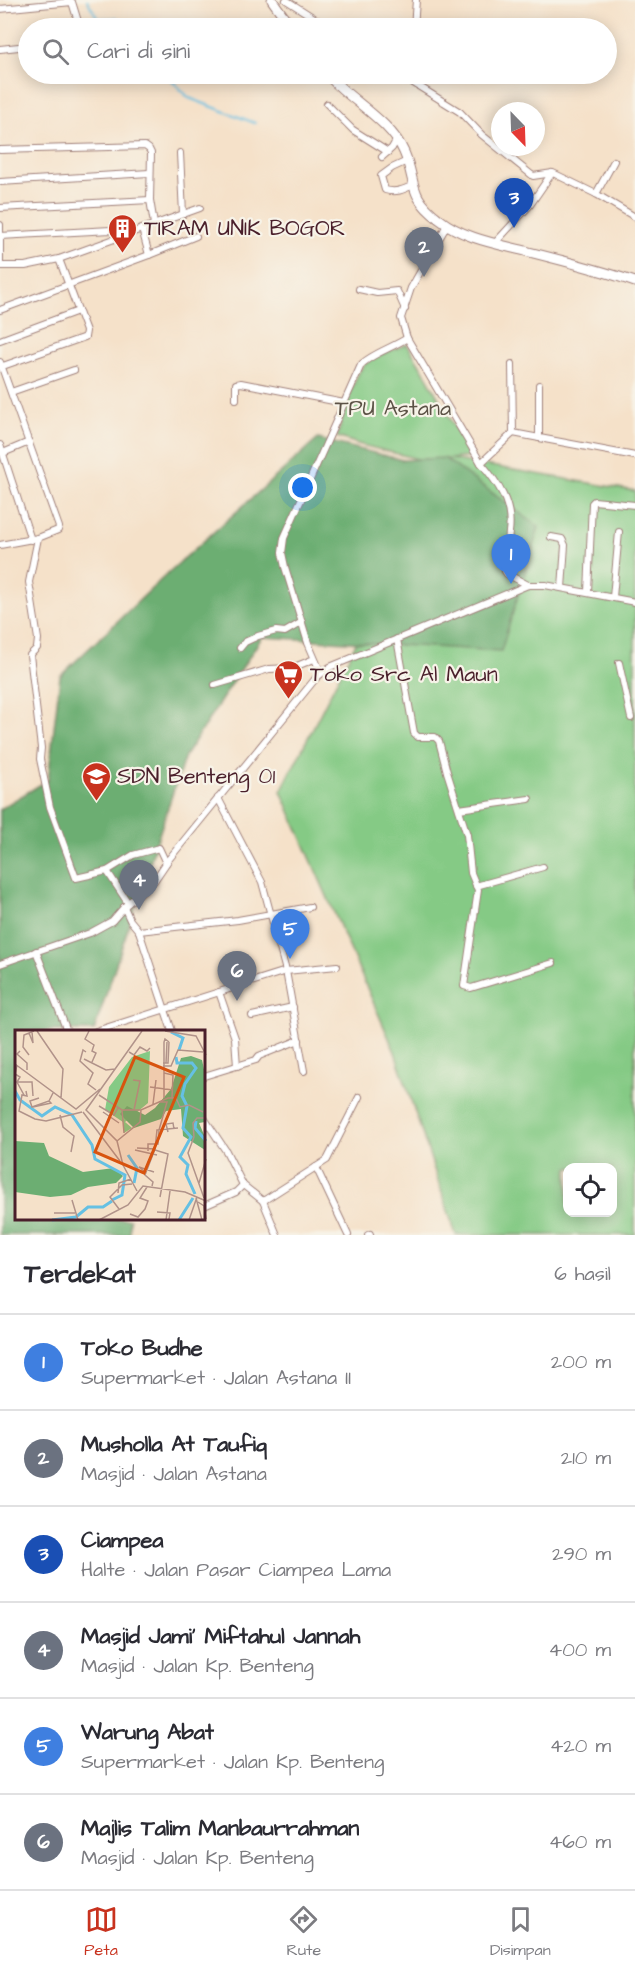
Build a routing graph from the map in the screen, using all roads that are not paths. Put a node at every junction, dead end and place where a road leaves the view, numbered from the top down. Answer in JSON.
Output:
{"nodes":[{"id":1,"x":272,"y":0,"type":"edge"},
{"id":2,"x":286,"y":0,"type":"edge"},
{"id":3,"x":416,"y":0,"type":"edge"},
{"id":4,"x":0,"y":9,"type":"edge"},
{"id":5,"x":77,"y":18,"type":"edge"},
{"id":6,"x":285,"y":18,"type":"edge"},
{"id":7,"x":314,"y":18,"type":"edge"},
{"id":8,"x":415,"y":18,"type":"edge"},
{"id":9,"x":18,"y":47,"type":"edge"},
{"id":10,"x":0,"y":49,"type":"edge"},
{"id":11,"x":337,"y":84,"type":"edge"},
{"id":12,"x":420,"y":84,"type":"edge"},
{"id":13,"x":327,"y":104,"type":"dead end"},
{"id":14,"x":397,"y":140,"type":"junction"},
{"id":15,"x":0,"y":150,"type":"edge"},
{"id":16,"x":388,"y":152,"type":"junction"},
{"id":17,"x":180,"y":153,"type":"dead end"},
{"id":18,"x":382,"y":157,"type":"dead end"},
{"id":19,"x":407,"y":161,"type":"junction"},
{"id":20,"x":614,"y":161,"type":"dead end"},
{"id":21,"x":149,"y":173,"type":"junction"},
{"id":22,"x":553,"y":173,"type":"junction"},
{"id":23,"x":2,"y":181,"type":"edge"},
{"id":24,"x":413,"y":185,"type":"junction"},
{"id":25,"x":596,"y":194,"type":"junction"},
{"id":26,"x":150,"y":200,"type":"junction"},
{"id":27,"x":0,"y":208,"type":"edge"},
{"id":28,"x":200,"y":208,"type":"dead end"},
{"id":29,"x":183,"y":214,"type":"junction"},
{"id":30,"x":635,"y":217,"type":"edge"},
{"id":31,"x":154,"y":224,"type":"junction"},
{"id":32,"x":0,"y":225,"type":"edge"},
{"id":33,"x":447,"y":225,"type":"junction"},
{"id":34,"x":142,"y":228,"type":"junction"},
{"id":35,"x":135,"y":231,"type":"junction"},
{"id":36,"x":1,"y":236,"type":"edge"},
{"id":37,"x":196,"y":236,"type":"dead end"},
{"id":38,"x":495,"y":243,"type":"junction"},
{"id":39,"x":149,"y":255,"type":"junction"},
{"id":40,"x":59,"y":259,"type":"junction"},
{"id":41,"x":0,"y":264,"type":"edge"},
{"id":42,"x":635,"y":282,"type":"edge"},
{"id":43,"x":69,"y":285,"type":"junction"},
{"id":44,"x":359,"y":289,"type":"dead end"},
{"id":45,"x":405,"y":309,"type":"junction"},
{"id":46,"x":0,"y":310,"type":"edge"},
{"id":47,"x":78,"y":311,"type":"junction"},
{"id":48,"x":407,"y":338,"type":"junction"},
{"id":49,"x":0,"y":340,"type":"edge"},
{"id":50,"x":513,"y":364,"type":"dead end"},
{"id":51,"x":0,"y":365,"type":"edge"},
{"id":52,"x":74,"y":370,"type":"dead end"},
{"id":53,"x":539,"y":385,"type":"dead end"},
{"id":54,"x":11,"y":392,"type":"junction"},
{"id":55,"x":236,"y":399,"type":"dead end"},
{"id":56,"x":344,"y":403,"type":"junction"},
{"id":57,"x":513,"y":433,"type":"junction"},
{"id":58,"x":539,"y":438,"type":"junction"},
{"id":59,"x":29,"y":442,"type":"junction"},
{"id":60,"x":0,"y":445,"type":"edge"},
{"id":61,"x":3,"y":453,"type":"junction"},
{"id":62,"x":635,"y":456,"type":"edge"},
{"id":63,"x":481,"y":463,"type":"junction"},
{"id":64,"x":635,"y":505,"type":"edge"},
{"id":65,"x":619,"y":532,"type":"dead end"},
{"id":66,"x":551,"y":537,"type":"dead end"},
{"id":67,"x":34,"y":539,"type":"junction"},
{"id":68,"x":0,"y":545,"type":"edge"},
{"id":69,"x":528,"y":585,"type":"junction"},
{"id":70,"x":562,"y":588,"type":"junction"},
{"id":71,"x":588,"y":592,"type":"junction"},
{"id":72,"x":613,"y":597,"type":"junction"},
{"id":73,"x":635,"y":602,"type":"edge"},
{"id":74,"x":302,"y":622,"type":"junction"},
{"id":75,"x":397,"y":639,"type":"junction"},
{"id":76,"x":240,"y":648,"type":"dead end"},
{"id":77,"x":314,"y":659,"type":"junction"},
{"id":78,"x":619,"y":663,"type":"dead end"},
{"id":79,"x":321,"y":673,"type":"junction"},
{"id":80,"x":215,"y":685,"type":"dead end"},
{"id":81,"x":635,"y":690,"type":"edge"},
{"id":82,"x":626,"y":692,"type":"junction"},
{"id":83,"x":631,"y":718,"type":"dead end"},
{"id":84,"x":218,"y":798,"type":"junction"},
{"id":85,"x":529,"y":799,"type":"dead end"},
{"id":86,"x":459,"y":809,"type":"junction"},
{"id":87,"x":166,"y":863,"type":"junction"},
{"id":88,"x":543,"y":867,"type":"dead end"},
{"id":89,"x":107,"y":871,"type":"junction"},
{"id":90,"x":476,"y":885,"type":"junction"},
{"id":91,"x":126,"y":905,"type":"junction"},
{"id":92,"x":310,"y":907,"type":"dead end"},
{"id":93,"x":270,"y":914,"type":"junction"},
{"id":94,"x":139,"y":931,"type":"junction"},
{"id":95,"x":36,"y":951,"type":"junction"},
{"id":96,"x":553,"y":963,"type":"dead end"},
{"id":97,"x":0,"y":964,"type":"edge"},
{"id":98,"x":337,"y":966,"type":"dead end"},
{"id":99,"x":286,"y":971,"type":"junction"},
{"id":100,"x":219,"y":992,"type":"junction"},
{"id":101,"x":293,"y":1007,"type":"junction"},
{"id":102,"x":164,"y":1008,"type":"junction"},
{"id":103,"x":252,"y":1016,"type":"dead end"},
{"id":104,"x":67,"y":1030,"type":"edge"},
{"id":105,"x":99,"y":1030,"type":"edge"},
{"id":106,"x":172,"y":1030,"type":"edge"},
{"id":107,"x":299,"y":1040,"type":"junction"},
{"id":108,"x":237,"y":1066,"type":"junction"},
{"id":109,"x":304,"y":1071,"type":"dead end"},
{"id":110,"x":206,"y":1075,"type":"edge"},
{"id":111,"x":359,"y":1097,"type":"dead end"},
{"id":112,"x":206,"y":1121,"type":"edge"},
{"id":113,"x":316,"y":1167,"type":"junction"},
{"id":114,"x":243,"y":1185,"type":"junction"},
{"id":115,"x":263,"y":1201,"type":"junction"},
{"id":116,"x":206,"y":1205,"type":"edge"},
{"id":117,"x":277,"y":1235,"type":"edge"},
{"id":118,"x":348,"y":1235,"type":"edge"}],
"edges":[{"from":1,"to":6,"type":"main road"},
{"from":2,"to":7,"type":"street"},
{"from":3,"to":8,"type":"street"},
{"from":4,"to":5,"type":"street"},
{"from":9,"to":10,"type":"street"},
{"from":11,"to":14,"type":"main road"},
{"from":12,"to":22,"type":"street"},
{"from":13,"to":16,"type":"street"},
{"from":14,"to":16,"type":"street"},
{"from":14,"to":19,"type":"main road"},
{"from":15,"to":21,"type":"street"},
{"from":16,"to":18,"type":"street"},
{"from":17,"to":29,"type":"street"},
{"from":19,"to":24,"type":"main road"},
{"from":19,"to":24,"type":"street"},
{"from":20,"to":25,"type":"street"},
{"from":21,"to":23,"type":"street"},
{"from":21,"to":26,"type":"street"},
{"from":22,"to":25,"type":"street"},
{"from":22,"to":38,"type":"street"},
{"from":24,"to":33,"type":"main road"},
{"from":25,"to":30,"type":"street"},
{"from":26,"to":27,"type":"street"},
{"from":26,"to":31,"type":"street"},
{"from":28,"to":29,"type":"street"},
{"from":29,"to":31,"type":"street"},
{"from":31,"to":34,"type":"street"},
{"from":32,"to":36,"type":"street"},
{"from":33,"to":38,"type":"main road"},
{"from":33,"to":45,"type":"street"},
{"from":34,"to":35,"type":"street"},
{"from":34,"to":39,"type":"street"},
{"from":35,"to":36,"type":"street"},
{"from":35,"to":40,"type":"street"},
{"from":36,"to":41,"type":"street"},
{"from":37,"to":39,"type":"street"},
{"from":38,"to":42,"type":"main road"},
{"from":39,"to":43,"type":"street"},
{"from":40,"to":41,"type":"street"},
{"from":40,"to":43,"type":"street"},
{"from":43,"to":46,"type":"street"},
{"from":43,"to":47,"type":"street"},
{"from":44,"to":45,"type":"street"},
{"from":45,"to":48,"type":"street"},
{"from":47,"to":49,"type":"street"},
{"from":47,"to":51,"type":"street"},
{"from":48,"to":56,"type":"street"},
{"from":48,"to":63,"type":"street"},
{"from":50,"to":57,"type":"street"},
{"from":51,"to":54,"type":"street"},
{"from":52,"to":54,"type":"street"},
{"from":53,"to":58,"type":"street"},
{"from":54,"to":59,"type":"street"},
{"from":55,"to":56,"type":"street"},
{"from":56,"to":74,"type":"street"},
{"from":57,"to":58,"type":"street"},
{"from":57,"to":63,"type":"street"},
{"from":58,"to":62,"type":"street"},
{"from":59,"to":61,"type":"street"},
{"from":59,"to":67,"type":"street"},
{"from":60,"to":61,"type":"street"},
{"from":61,"to":67,"type":"street"},
{"from":63,"to":69,"type":"street"},
{"from":64,"to":71,"type":"street"},
{"from":65,"to":72,"type":"street"},
{"from":66,"to":70,"type":"street"},
{"from":67,"to":68,"type":"street"},
{"from":67,"to":89,"type":"street"},
{"from":69,"to":70,"type":"street"},
{"from":69,"to":75,"type":"street"},
{"from":70,"to":71,"type":"street"},
{"from":71,"to":72,"type":"street"},
{"from":72,"to":73,"type":"street"},
{"from":74,"to":76,"type":"street"},
{"from":74,"to":77,"type":"street"},
{"from":75,"to":79,"type":"street"},
{"from":75,"to":86,"type":"street"},
{"from":77,"to":79,"type":"street"},
{"from":77,"to":80,"type":"street"},
{"from":78,"to":82,"type":"street"},
{"from":79,"to":84,"type":"street"},
{"from":81,"to":82,"type":"street"},
{"from":82,"to":83,"type":"street"},
{"from":84,"to":87,"type":"street"},
{"from":84,"to":93,"type":"street"},
{"from":85,"to":86,"type":"street"},
{"from":86,"to":90,"type":"street"},
{"from":87,"to":89,"type":"street"},
{"from":87,"to":91,"type":"street"},
{"from":88,"to":90,"type":"street"},
{"from":89,"to":91,"type":"street"},
{"from":90,"to":96,"type":"street"},
{"from":91,"to":94,"type":"street"},
{"from":91,"to":95,"type":"street"},
{"from":92,"to":93,"type":"street"},
{"from":93,"to":94,"type":"street"},
{"from":93,"to":99,"type":"street"},
{"from":94,"to":102,"type":"street"},
{"from":95,"to":97,"type":"street"},
{"from":95,"to":104,"type":"street"},
{"from":98,"to":99,"type":"street"},
{"from":99,"to":100,"type":"street"},
{"from":99,"to":101,"type":"street"},
{"from":100,"to":102,"type":"street"},
{"from":100,"to":108,"type":"street"},
{"from":101,"to":103,"type":"street"},
{"from":101,"to":107,"type":"street"},
{"from":102,"to":105,"type":"street"},
{"from":102,"to":106,"type":"street"},
{"from":107,"to":108,"type":"street"},
{"from":107,"to":109,"type":"street"},
{"from":108,"to":110,"type":"street"},
{"from":111,"to":113,"type":"street"},
{"from":112,"to":114,"type":"street"},
{"from":113,"to":115,"type":"street"},
{"from":113,"to":118,"type":"street"},
{"from":114,"to":115,"type":"street"},
{"from":114,"to":116,"type":"street"},
{"from":115,"to":117,"type":"street"}]}
